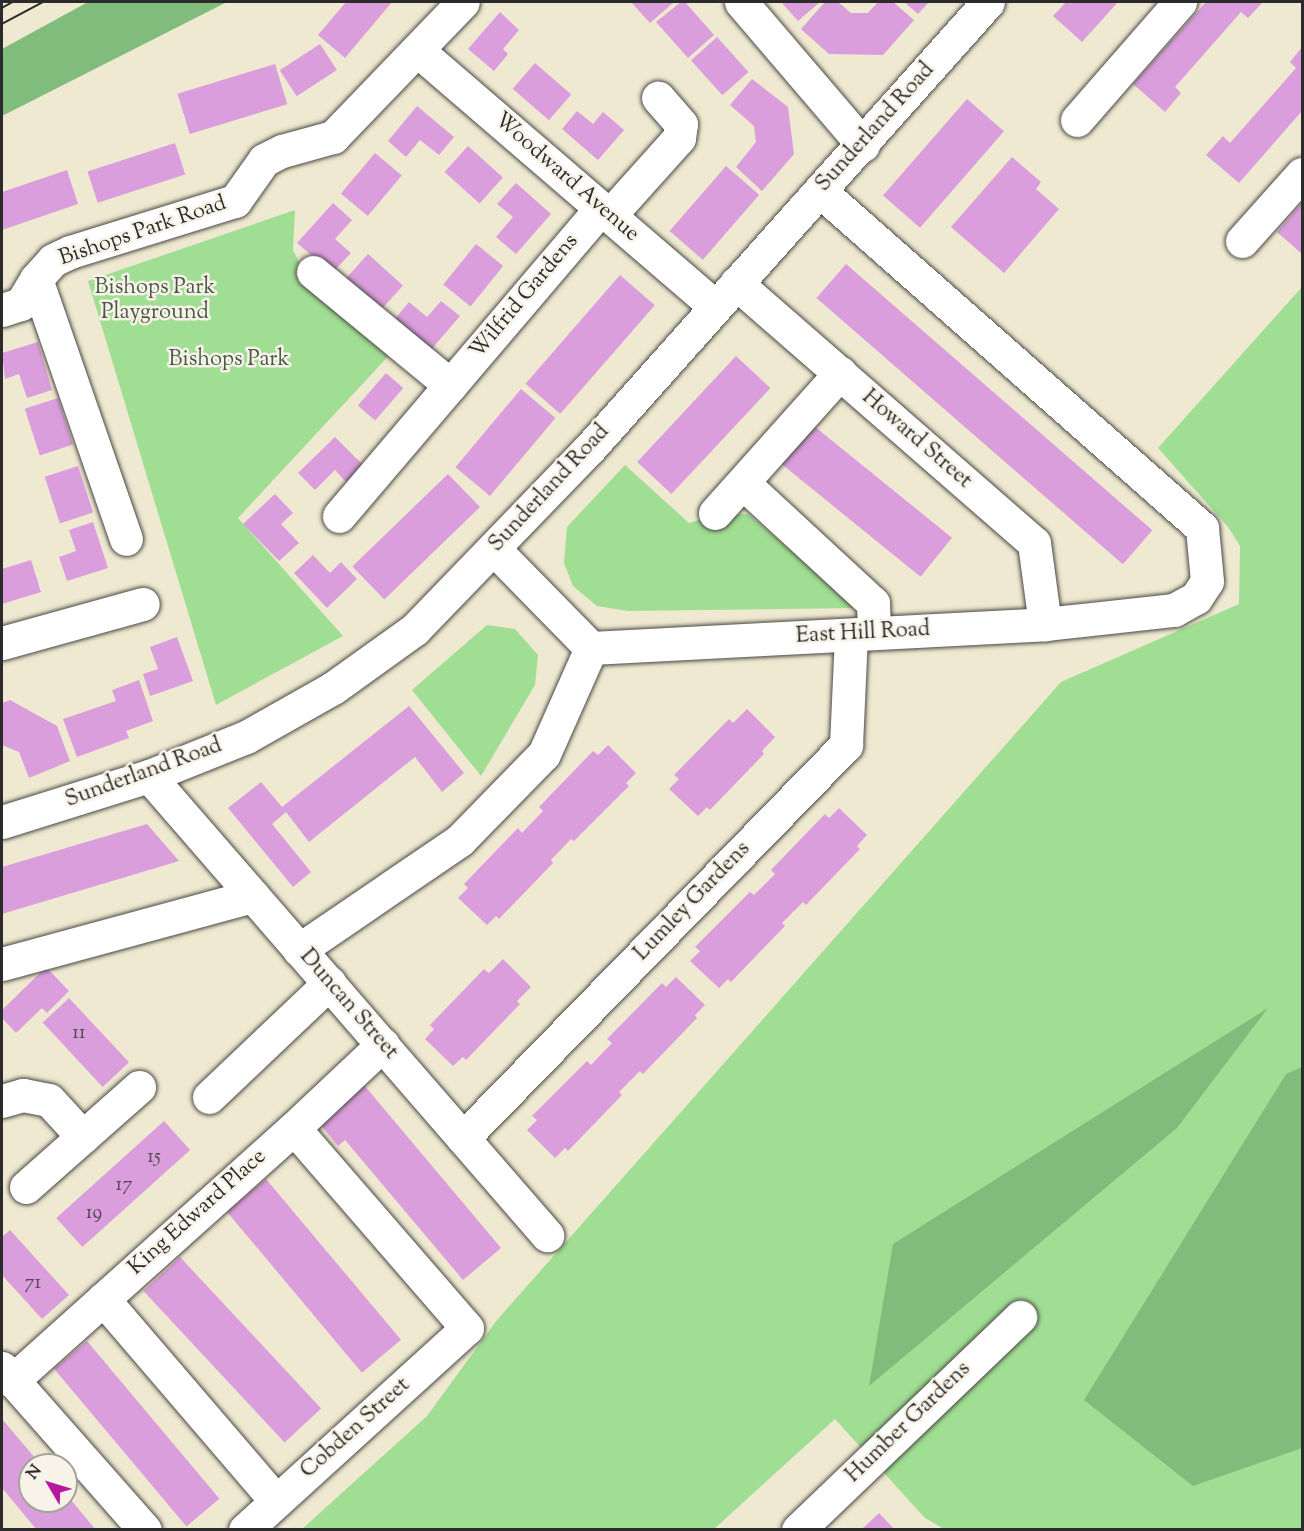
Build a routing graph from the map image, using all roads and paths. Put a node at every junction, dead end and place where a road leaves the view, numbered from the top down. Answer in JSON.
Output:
{"nodes":[{"id":1,"x":463,"y":2,"type":"edge"},
{"id":2,"x":741,"y":2,"type":"edge"},
{"id":3,"x":988,"y":2,"type":"edge"},
{"id":4,"x":1180,"y":2,"type":"edge"},
{"id":5,"x":417,"y":50,"type":"junction"},
{"id":6,"x":658,"y":98,"type":"dead end"},
{"id":7,"x":1077,"y":120,"type":"dead end"},
{"id":8,"x":862,"y":145,"type":"junction"},
{"id":9,"x":1302,"y":174,"type":"edge"},
{"id":10,"x":820,"y":191,"type":"junction"},
{"id":11,"x":605,"y":212,"type":"junction"},
{"id":12,"x":1242,"y":241,"type":"dead end"},
{"id":13,"x":313,"y":272,"type":"dead end"},
{"id":14,"x":36,"y":279,"type":"junction"},
{"id":15,"x":726,"y":295,"type":"junction"},
{"id":16,"x":2,"y":310,"type":"edge"},
{"id":17,"x":840,"y":373,"type":"junction"},
{"id":18,"x":450,"y":385,"type":"junction"},
{"id":19,"x":743,"y":483,"type":"junction"},
{"id":20,"x":715,"y":513,"type":"dead end"},
{"id":21,"x":339,"y":516,"type":"dead end"},
{"id":22,"x":126,"y":539,"type":"dead end"},
{"id":23,"x":494,"y":549,"type":"junction"},
{"id":24,"x":143,"y":604,"type":"dead end"},
{"id":25,"x":1045,"y":624,"type":"junction"},
{"id":26,"x":862,"y":634,"type":"junction"},
{"id":27,"x":2,"y":643,"type":"edge"},
{"id":28,"x":591,"y":648,"type":"junction"},
{"id":29,"x":149,"y":776,"type":"junction"},
{"id":30,"x":2,"y":822,"type":"edge"},
{"id":31,"x":253,"y":896,"type":"junction"},
{"id":32,"x":299,"y":950,"type":"junction"},
{"id":33,"x":2,"y":964,"type":"edge"},
{"id":34,"x":329,"y":983,"type":"junction"},
{"id":35,"x":383,"y":1044,"type":"junction"},
{"id":36,"x":139,"y":1088,"type":"dead end"},
{"id":37,"x":209,"y":1097,"type":"dead end"},
{"id":38,"x":2,"y":1101,"type":"edge"},
{"id":39,"x":294,"y":1128,"type":"junction"},
{"id":40,"x":83,"y":1137,"type":"junction"},
{"id":41,"x":463,"y":1138,"type":"junction"},
{"id":42,"x":26,"y":1187,"type":"dead end"},
{"id":43,"x":547,"y":1235,"type":"dead end"},
{"id":44,"x":103,"y":1299,"type":"junction"},
{"id":45,"x":1020,"y":1317,"type":"dead end"},
{"id":46,"x":7,"y":1374,"type":"edge"},
{"id":47,"x":276,"y":1502,"type":"junction"},
{"id":48,"x":145,"y":1530,"type":"edge"},
{"id":49,"x":245,"y":1530,"type":"edge"},
{"id":50,"x":798,"y":1530,"type":"edge"}],
"edges":[{"from":1,"to":5,"type":"street","name":"Bishops Park Road"},
{"from":2,"to":8,"type":"street"},
{"from":3,"to":8,"type":"street","name":"Sunderland Road"},
{"from":4,"to":7,"type":"street"},
{"from":5,"to":11,"type":"street","name":"Woodward Avenue"},
{"from":5,"to":14,"type":"street","name":"Bishops Park Road"},
{"from":6,"to":11,"type":"street","name":"Wilfrid Gardens"},
{"from":8,"to":10,"type":"street","name":"Sunderland Road"},
{"from":9,"to":12,"type":"street"},
{"from":10,"to":15,"type":"street","name":"Sunderland Road"},
{"from":10,"to":25,"type":"street","name":"East Hill Road"},
{"from":11,"to":15,"type":"street","name":"Woodward Avenue"},
{"from":11,"to":18,"type":"street","name":"Wilfrid Gardens"},
{"from":13,"to":18,"type":"street"},
{"from":14,"to":16,"type":"street","name":"Bishops Park Road"},
{"from":14,"to":22,"type":"street","name":"Bishops Park Road"},
{"from":15,"to":17,"type":"street","name":"Howard Street"},
{"from":15,"to":23,"type":"street","name":"Sunderland Road"},
{"from":17,"to":19,"type":"street"},
{"from":17,"to":25,"type":"street","name":"Howard Street"},
{"from":18,"to":21,"type":"street","name":"Wilfrid Gardens"},
{"from":19,"to":20,"type":"street"},
{"from":19,"to":26,"type":"street","name":"Lumley Gardens"},
{"from":23,"to":28,"type":"street"},
{"from":23,"to":29,"type":"street","name":"Sunderland Road"},
{"from":24,"to":27,"type":"street"},
{"from":25,"to":26,"type":"street","name":"East Hill Road"},
{"from":26,"to":28,"type":"street","name":"East Hill Road"},
{"from":26,"to":41,"type":"street","name":"Lumley Gardens"},
{"from":28,"to":32,"type":"street"},
{"from":29,"to":30,"type":"street","name":"Sunderland Road"},
{"from":29,"to":31,"type":"street","name":"Duncan Street"},
{"from":31,"to":32,"type":"street","name":"Duncan Street"},
{"from":31,"to":33,"type":"street"},
{"from":32,"to":34,"type":"street","name":"Duncan Street"},
{"from":34,"to":35,"type":"street","name":"Duncan Street"},
{"from":34,"to":37,"type":"street"},
{"from":35,"to":39,"type":"street","name":"King Edward Place"},
{"from":35,"to":41,"type":"street","name":"Duncan Street"},
{"from":36,"to":40,"type":"street"},
{"from":38,"to":40,"type":"street"},
{"from":39,"to":44,"type":"street","name":"King Edward Place"},
{"from":39,"to":47,"type":"street","name":"Cobden Street"},
{"from":40,"to":42,"type":"street"},
{"from":41,"to":43,"type":"street","name":"Duncan Street"},
{"from":44,"to":46,"type":"street","name":"King Edward Place"},
{"from":44,"to":47,"type":"street"},
{"from":45,"to":50,"type":"street","name":"Humber Gardens"},
{"from":46,"to":48,"type":"street"},
{"from":47,"to":49,"type":"street","name":"Cobden Street"}]}
